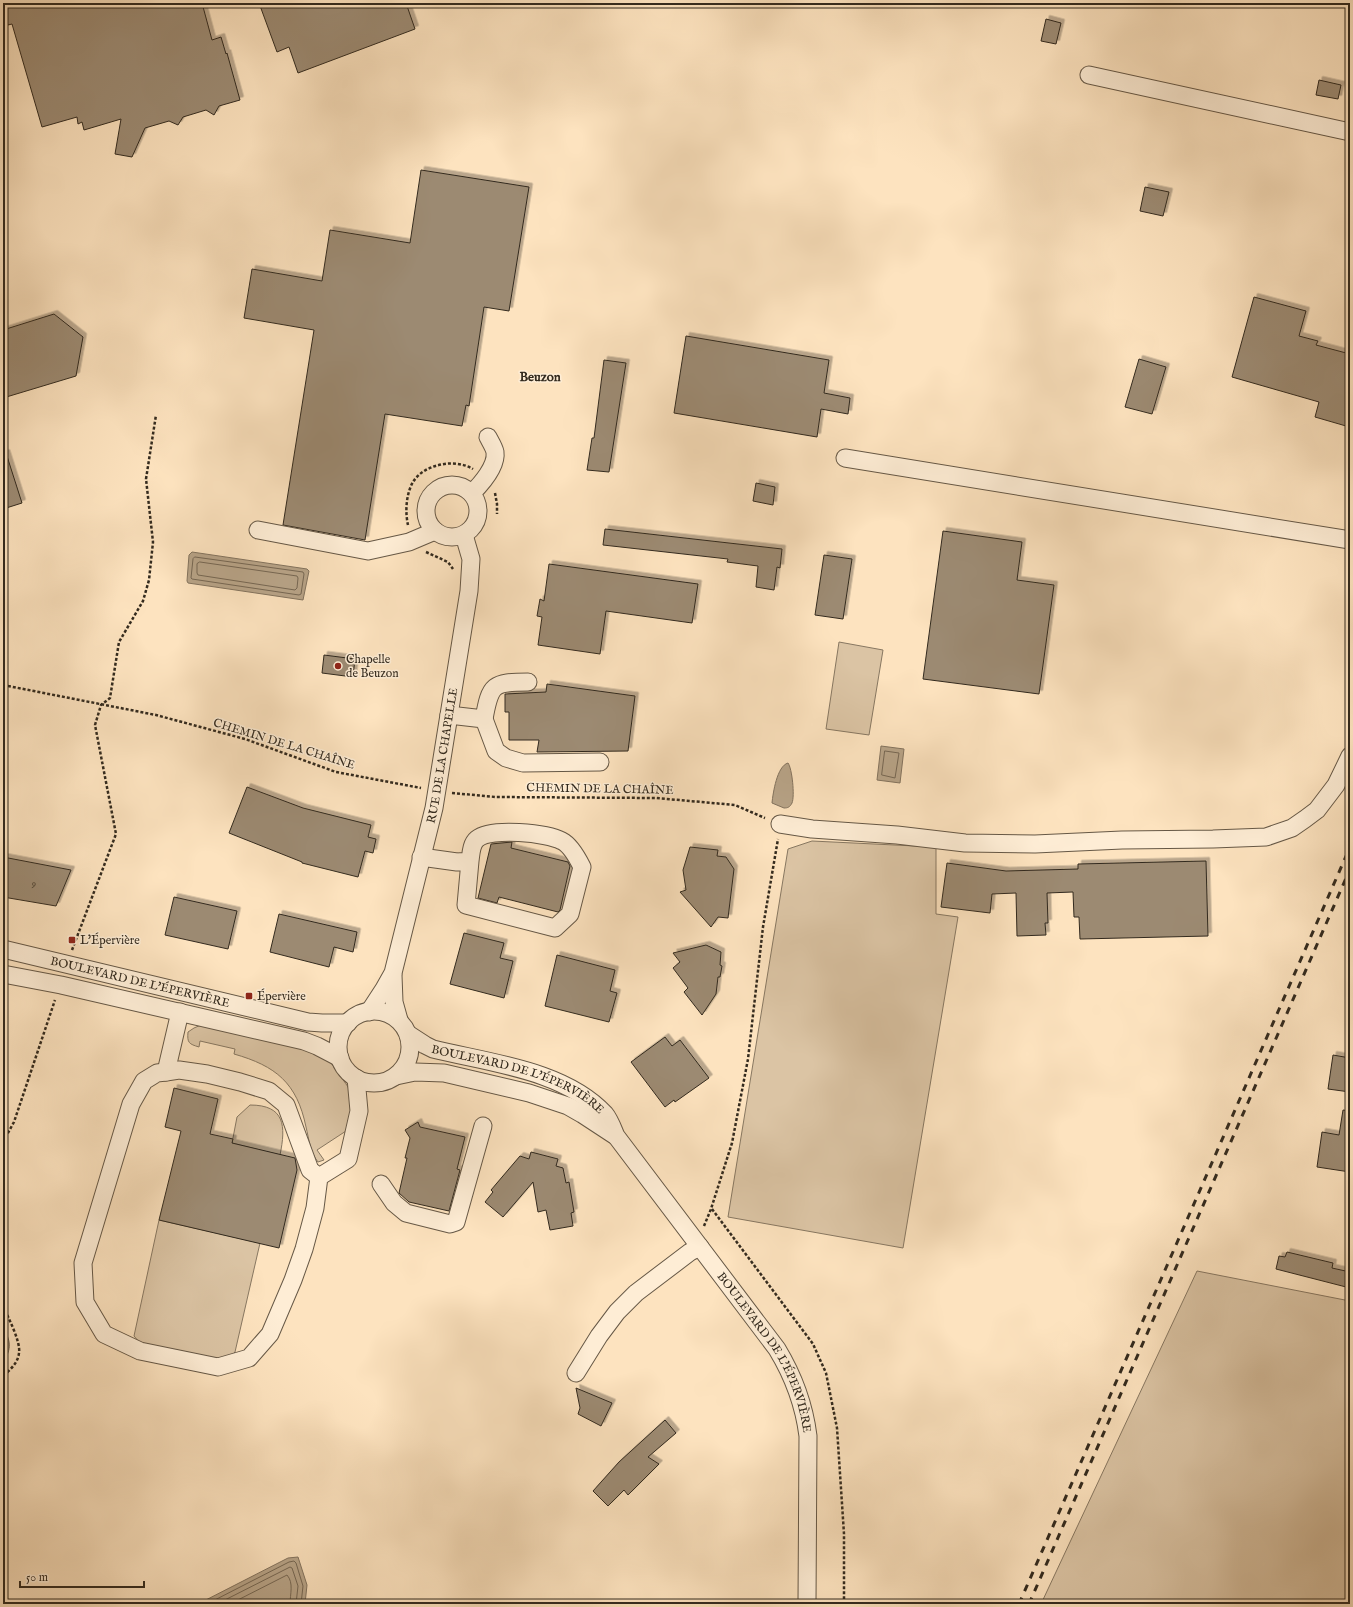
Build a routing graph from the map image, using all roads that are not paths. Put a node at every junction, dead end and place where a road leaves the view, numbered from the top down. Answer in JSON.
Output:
{"nodes":[{"id":1,"x":1090,"y":75,"type":"dead end"},
{"id":2,"x":1350,"y":132,"type":"edge"},
{"id":3,"x":488,"y":437,"type":"dead end"},
{"id":4,"x":845,"y":458,"type":"dead end"},
{"id":5,"x":472,"y":494,"type":"junction"},
{"id":6,"x":258,"y":530,"type":"dead end"},
{"id":7,"x":435,"y":531,"type":"junction"},
{"id":8,"x":464,"y":535,"type":"junction"},
{"id":9,"x":1350,"y":540,"type":"edge"},
{"id":10,"x":528,"y":682,"type":"dead end"},
{"id":11,"x":449,"y":715,"type":"junction"},
{"id":12,"x":484,"y":719,"type":"junction"},
{"id":13,"x":1350,"y":756,"type":"edge"},
{"id":14,"x":600,"y":762,"type":"dead end"},
{"id":15,"x":780,"y":824,"type":"road end"},
{"id":16,"x":421,"y":857,"type":"junction"},
{"id":17,"x":470,"y":862,"type":"junction"},
{"id":18,"x":3,"y":949,"type":"edge"},
{"id":19,"x":393,"y":973,"type":"junction"},
{"id":20,"x":3,"y":974,"type":"edge"},
{"id":21,"x":180,"y":1012,"type":"junction"},
{"id":22,"x":369,"y":1012,"type":"junction"},
{"id":23,"x":348,"y":1023,"type":"junction"},
{"id":24,"x":403,"y":1027,"type":"junction"},
{"id":25,"x":340,"y":1058,"type":"junction"},
{"id":26,"x":166,"y":1072,"type":"junction"},
{"id":27,"x":356,"y":1078,"type":"junction"},
{"id":28,"x":388,"y":1079,"type":"junction"},
{"id":29,"x":359,"y":1111,"type":"junction"},
{"id":30,"x":483,"y":1126,"type":"dead end"},
{"id":31,"x":616,"y":1136,"type":"junction"},
{"id":32,"x":319,"y":1177,"type":"junction"},
{"id":33,"x":380,"y":1184,"type":"dead end"},
{"id":34,"x":697,"y":1243,"type":"junction"},
{"id":35,"x":576,"y":1373,"type":"dead end"},
{"id":36,"x":807,"y":1604,"type":"edge"}],
"edges":[{"from":1,"to":2,"type":"street"},
{"from":3,"to":5,"type":"street"},
{"from":4,"to":9,"type":"street"},
{"from":5,"to":7,"type":"street"},
{"from":5,"to":8,"type":"street"},
{"from":6,"to":7,"type":"street"},
{"from":7,"to":8,"type":"street"},
{"from":8,"to":11,"type":"street","name":"RUE DE LA CHAPELLE"},
{"from":10,"to":12,"type":"street"},
{"from":11,"to":12,"type":"street"},
{"from":11,"to":16,"type":"street","name":"RUE DE LA CHAPELLE"},
{"from":12,"to":14,"type":"street"},
{"from":13,"to":15,"type":"street"},
{"from":16,"to":17,"type":"street"},
{"from":16,"to":19,"type":"street","name":"RUE DE LA CHAPELLE"},
{"from":17,"to":17,"type":"street"},
{"from":18,"to":23,"type":"street","name":"BOULEVARD DE L'ÉPERVIÈRE"},
{"from":19,"to":22,"type":"street","name":"RUE DE LA CHAPELLE"},
{"from":19,"to":24,"type":"street","name":"RUE DE LA CHAPELLE"},
{"from":20,"to":21,"type":"street","name":"BOULEVARD DE L'ÉPERVIÈRE"},
{"from":21,"to":25,"type":"street","name":"BOULEVARD DE L'ÉPERVIÈRE"},
{"from":21,"to":26,"type":"street"},
{"from":22,"to":23,"type":"street"},
{"from":22,"to":24,"type":"street"},
{"from":23,"to":25,"type":"street"},
{"from":24,"to":28,"type":"street"},
{"from":24,"to":31,"type":"street","name":"BOULEVARD DE L'ÉPERVIÈRE"},
{"from":25,"to":27,"type":"street"},
{"from":26,"to":32,"type":"street"},
{"from":26,"to":32,"type":"street"},
{"from":27,"to":28,"type":"street"},
{"from":27,"to":29,"type":"street"},
{"from":28,"to":29,"type":"street"},
{"from":28,"to":31,"type":"street","name":"BOULEVARD DE L'ÉPERVIÈRE"},
{"from":29,"to":32,"type":"street"},
{"from":30,"to":33,"type":"street"},
{"from":31,"to":34,"type":"street","name":"BOULEVARD DE L'ÉPERVIÈRE"},
{"from":34,"to":35,"type":"street"},
{"from":34,"to":36,"type":"street","name":"BOULEVARD DE L'ÉPERVIÈRE"}]}
